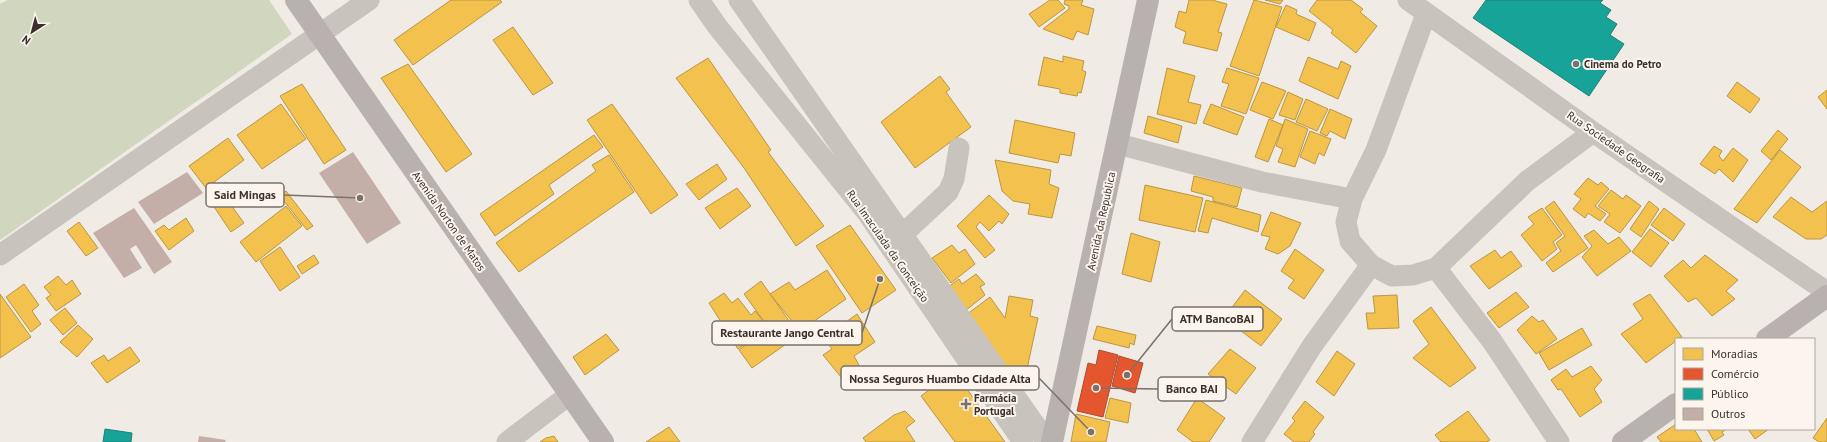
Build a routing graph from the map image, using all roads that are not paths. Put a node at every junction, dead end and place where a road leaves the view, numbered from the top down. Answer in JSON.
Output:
{"nodes":[{"id":1,"x":296,"y":0,"type":"edge"},
{"id":2,"x":369,"y":0,"type":"edge"},
{"id":3,"x":699,"y":0,"type":"edge"},
{"id":4,"x":1148,"y":0,"type":"edge"},
{"id":5,"x":1408,"y":0,"type":"edge"},
{"id":6,"x":741,"y":3,"type":"edge"},
{"id":7,"x":1426,"y":14,"type":"junction"},
{"id":8,"x":717,"y":26,"type":"junction"},
{"id":9,"x":320,"y":34,"type":"junction"},
{"id":10,"x":1593,"y":132,"type":"junction"},
{"id":11,"x":1118,"y":144,"type":"junction"},
{"id":12,"x":959,"y":148,"type":"dead end"},
{"id":13,"x":1352,"y":199,"type":"junction"},
{"id":14,"x":903,"y":234,"type":"junction"},
{"id":15,"x":0,"y":255,"type":"edge"},
{"id":16,"x":1370,"y":265,"type":"junction"},
{"id":17,"x":1436,"y":268,"type":"junction"},
{"id":18,"x":1827,"y":292,"type":"edge"},
{"id":19,"x":1827,"y":296,"type":"edge"},
{"id":20,"x":1768,"y":338,"type":"edge"},
{"id":21,"x":570,"y":395,"type":"junction"},
{"id":22,"x":1675,"y":405,"type":"edge"},
{"id":23,"x":507,"y":442,"type":"edge"},
{"id":24,"x":603,"y":442,"type":"edge"},
{"id":25,"x":1023,"y":442,"type":"edge"},
{"id":26,"x":1047,"y":442,"type":"edge"},
{"id":27,"x":1052,"y":442,"type":"edge"},
{"id":28,"x":1252,"y":442,"type":"edge"},
{"id":29,"x":1559,"y":442,"type":"edge"},
{"id":30,"x":1623,"y":442,"type":"edge"}],
"edges":[{"from":1,"to":9,"type":"main road","name":"Avenida Norton de Matos"},
{"from":2,"to":9,"type":"street"},
{"from":3,"to":8,"type":"street","name":"Rua Imaculada da Conceição"},
{"from":4,"to":11,"type":"main road","name":"Avenida da Republica"},
{"from":5,"to":7,"type":"street","name":"Rua Sociedade Geografia"},
{"from":6,"to":8,"type":"street"},
{"from":6,"to":14,"type":"street","name":"Rua Imaculada da Conceição"},
{"from":7,"to":10,"type":"street","name":"Rua Sociedade Geografia"},
{"from":7,"to":13,"type":"street"},
{"from":8,"to":25,"type":"street","name":"Rua Imaculada da Conceição"},
{"from":9,"to":15,"type":"street"},
{"from":9,"to":21,"type":"main road","name":"Avenida Norton de Matos"},
{"from":10,"to":17,"type":"street"},
{"from":10,"to":18,"type":"street","name":"Rua Sociedade Geografia"},
{"from":11,"to":13,"type":"street"},
{"from":11,"to":27,"type":"main road","name":"Avenida da Republica"},
{"from":12,"to":14,"type":"street"},
{"from":13,"to":16,"type":"street"},
{"from":14,"to":26,"type":"street","name":"Rua Imaculada da Conceição"},
{"from":16,"to":17,"type":"street"},
{"from":16,"to":28,"type":"street"},
{"from":17,"to":29,"type":"street"},
{"from":19,"to":20,"type":"main road"},
{"from":21,"to":23,"type":"street"},
{"from":21,"to":24,"type":"main road","name":"Avenida Norton de Matos"},
{"from":22,"to":30,"type":"main road"}]}
